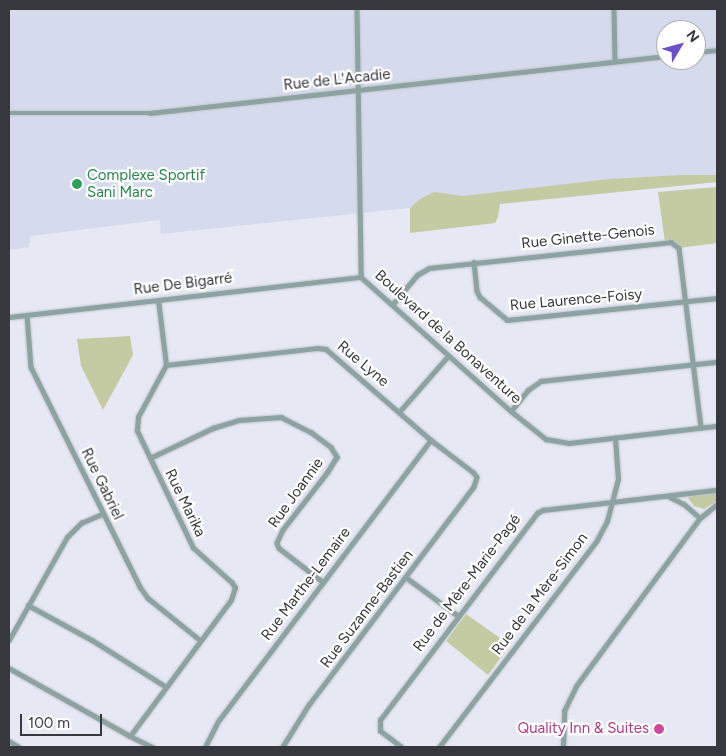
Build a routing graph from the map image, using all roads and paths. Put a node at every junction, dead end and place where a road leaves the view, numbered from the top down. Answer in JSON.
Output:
{"nodes":[{"id":1,"x":357,"y":9,"type":"edge"},
{"id":2,"x":614,"y":9,"type":"edge"},
{"id":3,"x":656,"y":57,"type":"edge"},
{"id":4,"x":615,"y":61,"type":"junction"},
{"id":5,"x":358,"y":91,"type":"junction"},
{"id":6,"x":9,"y":113,"type":"edge"},
{"id":7,"x":474,"y":262,"type":"junction"},
{"id":8,"x":361,"y":277,"type":"junction"},
{"id":9,"x":717,"y":298,"type":"edge"},
{"id":10,"x":158,"y":300,"type":"junction"},
{"id":11,"x":685,"y":302,"type":"junction"},
{"id":12,"x":392,"y":305,"type":"junction"},
{"id":13,"x":27,"y":315,"type":"junction"},
{"id":14,"x":9,"y":317,"type":"edge"},
{"id":15,"x":448,"y":356,"type":"junction"},
{"id":16,"x":717,"y":362,"type":"edge"},
{"id":17,"x":166,"y":364,"type":"junction"},
{"id":18,"x":692,"y":366,"type":"junction"},
{"id":19,"x":400,"y":411,"type":"junction"},
{"id":20,"x":511,"y":411,"type":"junction"},
{"id":21,"x":717,"y":426,"type":"edge"},
{"id":22,"x":701,"y":428,"type":"junction"},
{"id":23,"x":615,"y":438,"type":"junction"},
{"id":24,"x":431,"y":440,"type":"junction"},
{"id":25,"x":150,"y":458,"type":"junction"},
{"id":26,"x":474,"y":487,"type":"joint"},
{"id":27,"x":717,"y":490,"type":"edge"},
{"id":28,"x":667,"y":495,"type":"junction"},
{"id":29,"x":613,"y":502,"type":"junction"},
{"id":30,"x":717,"y":504,"type":"edge"},
{"id":31,"x":102,"y":514,"type":"junction"},
{"id":32,"x":700,"y":518,"type":"junction"},
{"id":33,"x":407,"y":578,"type":"junction"},
{"id":34,"x":323,"y":582,"type":"junction"},
{"id":35,"x":28,"y":605,"type":"junction"},
{"id":36,"x":457,"y":616,"type":"junction"},
{"id":37,"x":9,"y":640,"type":"edge"},
{"id":38,"x":200,"y":640,"type":"junction"},
{"id":39,"x":9,"y":668,"type":"edge"},
{"id":40,"x":165,"y":686,"type":"junction"},
{"id":41,"x":130,"y":736,"type":"junction"},
{"id":42,"x":9,"y":741,"type":"edge"},
{"id":43,"x":19,"y":747,"type":"edge"},
{"id":44,"x":153,"y":747,"type":"edge"},
{"id":45,"x":205,"y":747,"type":"edge"},
{"id":46,"x":283,"y":747,"type":"edge"},
{"id":47,"x":401,"y":747,"type":"edge"},
{"id":48,"x":438,"y":747,"type":"edge"},
{"id":49,"x":562,"y":747,"type":"edge"}],
"edges":[{"from":1,"to":5,"type":"street","name":"Boulevard de la Bonaventure"},
{"from":2,"to":4,"type":"street"},
{"from":3,"to":4,"type":"street","name":"Rue de L'Acadie"},
{"from":4,"to":5,"type":"street","name":"Rue de L'Acadie"},
{"from":5,"to":6,"type":"street","name":"Rue de L'Acadie"},
{"from":5,"to":8,"type":"street","name":"Boulevard de la Bonaventure"},
{"from":7,"to":11,"type":"street","name":"Rue Laurence-Foisy"},
{"from":7,"to":11,"type":"street","name":"Rue Ginette-Genois"},
{"from":7,"to":12,"type":"street","name":"Rue Ginette-Genois"},
{"from":8,"to":10,"type":"street","name":"Rue De Bigarré"},
{"from":8,"to":12,"type":"street","name":"Boulevard de la Bonaventure"},
{"from":9,"to":11,"type":"street","name":"Rue Laurence-Foisy"},
{"from":10,"to":13,"type":"street","name":"Rue De Bigarré"},
{"from":10,"to":17,"type":"street"},
{"from":11,"to":18,"type":"street","name":"Rue Ginette-Genois"},
{"from":12,"to":15,"type":"street","name":"Boulevard de la Bonaventure"},
{"from":13,"to":14,"type":"street","name":"Rue De Bigarré"},
{"from":13,"to":31,"type":"street","name":"Rue Gabriel"},
{"from":15,"to":19,"type":"street"},
{"from":15,"to":20,"type":"street","name":"Boulevard de la Bonaventure"},
{"from":16,"to":18,"type":"street"},
{"from":17,"to":19,"type":"street","name":"Rue Lyne"},
{"from":17,"to":25,"type":"street","name":"Rue Marika"},
{"from":18,"to":20,"type":"street"},
{"from":18,"to":22,"type":"street","name":"Rue Ginette-Genois"},
{"from":19,"to":24,"type":"street","name":"Rue Lyne"},
{"from":20,"to":23,"type":"street","name":"Boulevard de la Bonaventure"},
{"from":21,"to":22,"type":"street","name":"Boulevard de la Bonaventure"},
{"from":22,"to":23,"type":"street","name":"Boulevard de la Bonaventure"},
{"from":23,"to":29,"type":"street","name":"Rue de la Mère-Simon"},
{"from":24,"to":26,"type":"street","name":"Rue Lyne"},
{"from":24,"to":34,"type":"street","name":"Rue Marthe-Lemaire"},
{"from":25,"to":34,"type":"street","name":"Rue Joannie"},
{"from":25,"to":38,"type":"street","name":"Rue Marika"},
{"from":26,"to":33,"type":"street","name":"Rue Suzanne-Bastien"},
{"from":27,"to":28,"type":"street","name":"Rue de Mère-Marie-Pagé"},
{"from":28,"to":29,"type":"street","name":"Rue de Mère-Marie-Pagé"},
{"from":28,"to":32,"type":"street"},
{"from":29,"to":36,"type":"street","name":"Rue de Mère-Marie-Pagé"},
{"from":29,"to":48,"type":"street","name":"Rue de la Mère-Simon"},
{"from":30,"to":32,"type":"street"},
{"from":31,"to":35,"type":"street"},
{"from":31,"to":38,"type":"street","name":"Rue Gabriel"},
{"from":32,"to":49,"type":"street"},
{"from":33,"to":36,"type":"street"},
{"from":33,"to":46,"type":"street","name":"Rue Suzanne-Bastien"},
{"from":34,"to":45,"type":"street","name":"Rue Marthe-Lemaire"},
{"from":35,"to":37,"type":"street"},
{"from":35,"to":40,"type":"street"},
{"from":36,"to":47,"type":"street","name":"Rue de Mère-Marie-Pagé"},
{"from":38,"to":40,"type":"street","name":"Rue Marika"},
{"from":39,"to":41,"type":"street"},
{"from":40,"to":41,"type":"street","name":"Rue Marika"},
{"from":41,"to":44,"type":"street"},
{"from":42,"to":43,"type":"street"}]}
